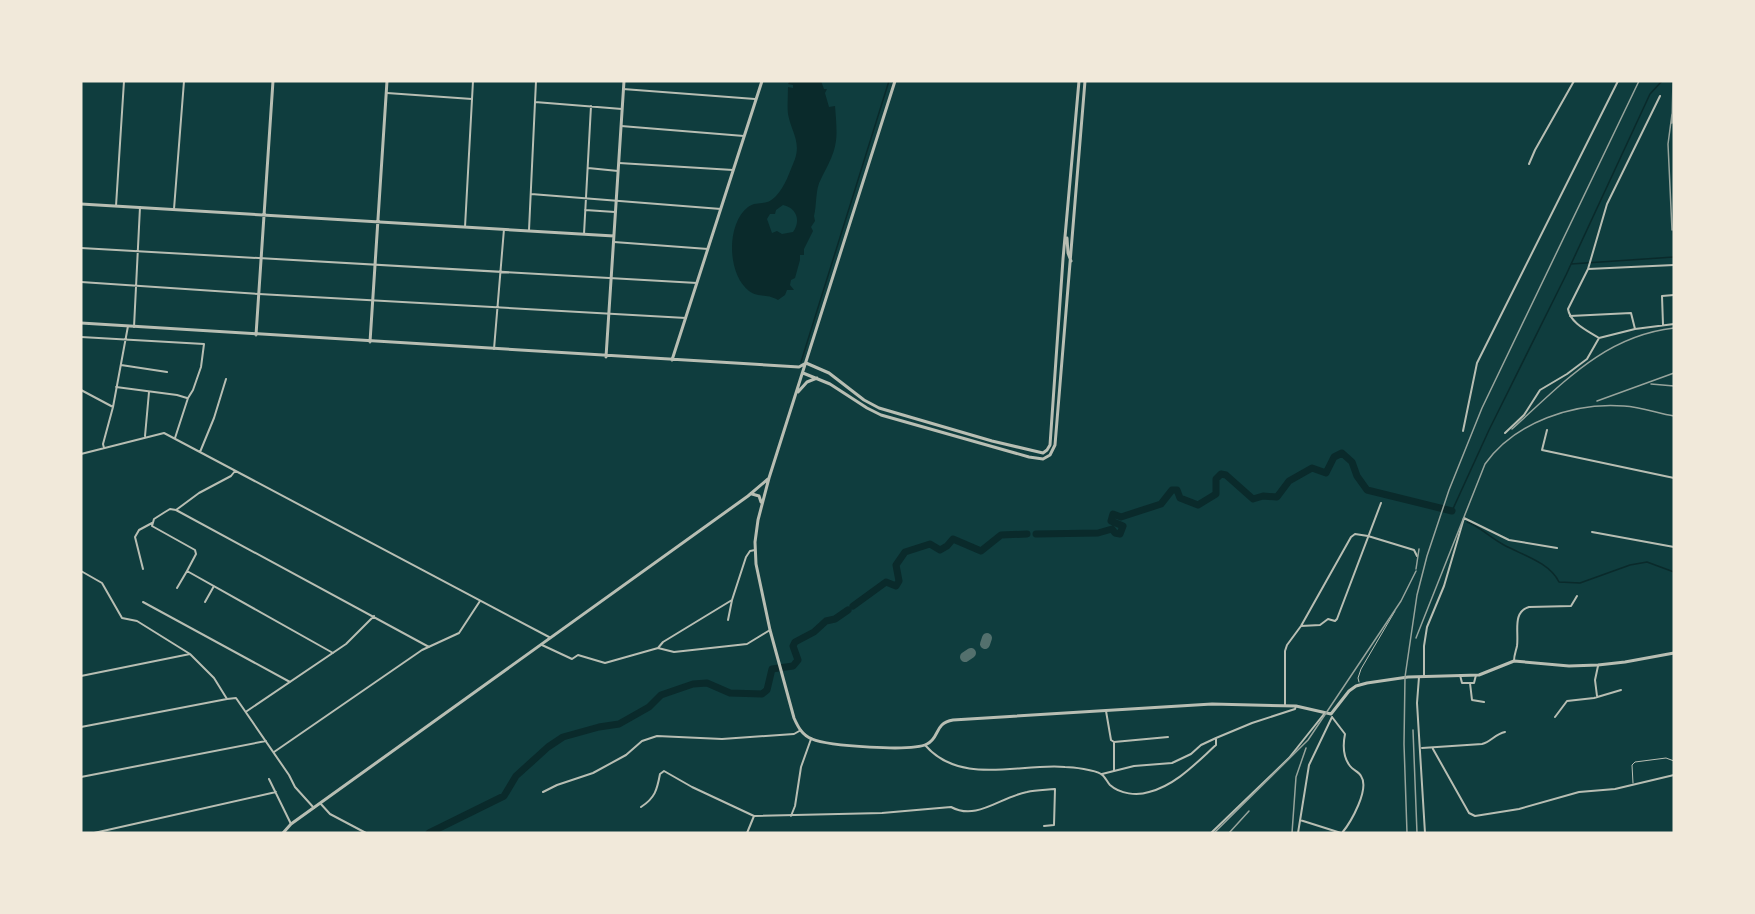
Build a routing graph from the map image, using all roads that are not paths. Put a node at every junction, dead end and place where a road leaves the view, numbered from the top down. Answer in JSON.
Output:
{"nodes":[{"id":1,"x":124,"y":81,"type":"edge"},
{"id":2,"x":184,"y":81,"type":"edge"},
{"id":3,"x":273,"y":81,"type":"edge"},
{"id":4,"x":387,"y":81,"type":"edge"},
{"id":5,"x":473,"y":81,"type":"edge"},
{"id":6,"x":536,"y":81,"type":"edge"},
{"id":7,"x":624,"y":81,"type":"edge"},
{"id":8,"x":762,"y":81,"type":"edge"},
{"id":9,"x":895,"y":81,"type":"edge"},
{"id":10,"x":1079,"y":81,"type":"edge"},
{"id":11,"x":1085,"y":81,"type":"edge"},
{"id":12,"x":1574,"y":81,"type":"edge"},
{"id":13,"x":1618,"y":81,"type":"edge"},
{"id":14,"x":623,"y":89,"type":"junction"},
{"id":15,"x":387,"y":93,"type":"junction"},
{"id":16,"x":1660,"y":96,"type":"dead end"},
{"id":17,"x":472,"y":99,"type":"junction"},
{"id":18,"x":756,"y":99,"type":"junction"},
{"id":19,"x":535,"y":102,"type":"junction"},
{"id":20,"x":591,"y":106,"type":"junction"},
{"id":21,"x":622,"y":109,"type":"junction"},
{"id":22,"x":621,"y":126,"type":"junction"},
{"id":23,"x":744,"y":136,"type":"junction"},
{"id":24,"x":619,"y":163,"type":"junction"},
{"id":25,"x":1529,"y":164,"type":"dead end"},
{"id":26,"x":588,"y":168,"type":"junction"},
{"id":27,"x":733,"y":170,"type":"junction"},
{"id":28,"x":618,"y":171,"type":"junction"},
{"id":29,"x":531,"y":194,"type":"junction"},
{"id":30,"x":586,"y":198,"type":"junction"},
{"id":31,"x":616,"y":201,"type":"junction"},
{"id":32,"x":81,"y":204,"type":"edge"},
{"id":33,"x":116,"y":206,"type":"junction"},
{"id":34,"x":140,"y":207,"type":"junction"},
{"id":35,"x":174,"y":209,"type":"junction"},
{"id":36,"x":721,"y":209,"type":"junction"},
{"id":37,"x":585,"y":210,"type":"junction"},
{"id":38,"x":615,"y":213,"type":"junction"},
{"id":39,"x":264,"y":215,"type":"junction"},
{"id":40,"x":379,"y":222,"type":"junction"},
{"id":41,"x":465,"y":227,"type":"junction"},
{"id":42,"x":504,"y":229,"type":"junction"},
{"id":43,"x":529,"y":230,"type":"junction"},
{"id":44,"x":1066,"y":233,"type":"junction"},
{"id":45,"x":584,"y":234,"type":"junction"},
{"id":46,"x":614,"y":236,"type":"junction"},
{"id":47,"x":614,"y":242,"type":"junction"},
{"id":48,"x":81,"y":248,"type":"edge"},
{"id":49,"x":708,"y":249,"type":"junction"},
{"id":50,"x":138,"y":252,"type":"junction"},
{"id":51,"x":261,"y":259,"type":"junction"},
{"id":52,"x":1072,"y":261,"type":"junction"},
{"id":53,"x":1674,"y":264,"type":"edge"},
{"id":54,"x":376,"y":265,"type":"junction"},
{"id":55,"x":1588,"y":269,"type":"junction"},
{"id":56,"x":500,"y":273,"type":"junction"},
{"id":57,"x":611,"y":279,"type":"junction"},
{"id":58,"x":81,"y":282,"type":"edge"},
{"id":59,"x":697,"y":283,"type":"junction"},
{"id":60,"x":137,"y":286,"type":"junction"},
{"id":61,"x":259,"y":294,"type":"junction"},
{"id":62,"x":1674,"y":295,"type":"edge"},
{"id":63,"x":374,"y":299,"type":"junction"},
{"id":64,"x":497,"y":307,"type":"junction"},
{"id":65,"x":609,"y":314,"type":"junction"},
{"id":66,"x":1570,"y":316,"type":"junction"},
{"id":67,"x":686,"y":318,"type":"junction"},
{"id":68,"x":81,"y":323,"type":"edge"},
{"id":69,"x":1674,"y":324,"type":"edge"},
{"id":70,"x":1663,"y":325,"type":"junction"},
{"id":71,"x":128,"y":326,"type":"junction"},
{"id":72,"x":134,"y":327,"type":"junction"},
{"id":73,"x":1635,"y":329,"type":"junction"},
{"id":74,"x":256,"y":335,"type":"junction"},
{"id":75,"x":81,"y":337,"type":"edge"},
{"id":76,"x":1599,"y":338,"type":"junction"},
{"id":77,"x":125,"y":340,"type":"junction"},
{"id":78,"x":370,"y":342,"type":"junction"},
{"id":79,"x":494,"y":349,"type":"junction"},
{"id":80,"x":606,"y":357,"type":"junction"},
{"id":81,"x":672,"y":360,"type":"junction"},
{"id":82,"x":806,"y":363,"type":"junction"},
{"id":83,"x":121,"y":365,"type":"junction"},
{"id":84,"x":799,"y":367,"type":"junction"},
{"id":85,"x":167,"y":372,"type":"dead end"},
{"id":86,"x":803,"y":373,"type":"junction"},
{"id":87,"x":818,"y":378,"type":"junction"},
{"id":88,"x":226,"y":379,"type":"dead end"},
{"id":89,"x":116,"y":387,"type":"junction"},
{"id":90,"x":81,"y":390,"type":"edge"},
{"id":91,"x":149,"y":392,"type":"junction"},
{"id":92,"x":797,"y":393,"type":"junction"},
{"id":93,"x":188,"y":398,"type":"junction"},
{"id":94,"x":113,"y":408,"type":"junction"},
{"id":95,"x":949,"y":428,"type":"junction"},
{"id":96,"x":1547,"y":430,"type":"dead end"},
{"id":97,"x":1463,"y":432,"type":"dead end"},
{"id":98,"x":1505,"y":433,"type":"dead end"},
{"id":99,"x":948,"y":435,"type":"junction"},
{"id":100,"x":145,"y":436,"type":"junction"},
{"id":101,"x":175,"y":438,"type":"junction"},
{"id":102,"x":992,"y":441,"type":"junction"},
{"id":103,"x":991,"y":446,"type":"junction"},
{"id":104,"x":104,"y":448,"type":"junction"},
{"id":105,"x":1047,"y":450,"type":"junction"},
{"id":106,"x":200,"y":452,"type":"junction"},
{"id":107,"x":81,"y":454,"type":"edge"},
{"id":108,"x":1052,"y":454,"type":"junction"},
{"id":109,"x":235,"y":471,"type":"junction"},
{"id":110,"x":1674,"y":477,"type":"edge"},
{"id":111,"x":769,"y":478,"type":"junction"},
{"id":112,"x":748,"y":496,"type":"junction"},
{"id":113,"x":1381,"y":503,"type":"dead end"},
{"id":114,"x":761,"y":504,"type":"junction"},
{"id":115,"x":176,"y":510,"type":"junction"},
{"id":116,"x":152,"y":523,"type":"junction"},
{"id":117,"x":1592,"y":532,"type":"dead end"},
{"id":118,"x":1368,"y":536,"type":"junction"},
{"id":119,"x":1674,"y":547,"type":"edge"},
{"id":120,"x":1557,"y":548,"type":"dead end"},
{"id":121,"x":755,"y":550,"type":"junction"},
{"id":122,"x":1418,"y":556,"type":"dead end"},
{"id":123,"x":143,"y":568,"type":"dead end"},
{"id":124,"x":81,"y":571,"type":"edge"},
{"id":125,"x":186,"y":571,"type":"junction"},
{"id":126,"x":214,"y":586,"type":"junction"},
{"id":127,"x":177,"y":588,"type":"dead end"},
{"id":128,"x":1577,"y":596,"type":"dead end"},
{"id":129,"x":732,"y":600,"type":"junction"},
{"id":130,"x":480,"y":601,"type":"junction"},
{"id":131,"x":143,"y":602,"type":"dead end"},
{"id":132,"x":205,"y":602,"type":"dead end"},
{"id":133,"x":1395,"y":611,"type":"dead end"},
{"id":134,"x":374,"y":616,"type":"junction"},
{"id":135,"x":728,"y":620,"type":"dead end"},
{"id":136,"x":1301,"y":626,"type":"junction"},
{"id":137,"x":770,"y":630,"type":"junction"},
{"id":138,"x":551,"y":638,"type":"junction"},
{"id":139,"x":542,"y":645,"type":"junction"},
{"id":140,"x":429,"y":647,"type":"junction"},
{"id":141,"x":658,"y":648,"type":"junction"},
{"id":142,"x":333,"y":653,"type":"junction"},
{"id":143,"x":1674,"y":653,"type":"edge"},
{"id":144,"x":189,"y":654,"type":"junction"},
{"id":145,"x":1514,"y":661,"type":"junction"},
{"id":146,"x":1598,"y":665,"type":"junction"},
{"id":147,"x":1460,"y":675,"type":"junction"},
{"id":148,"x":1476,"y":675,"type":"junction"},
{"id":149,"x":81,"y":676,"type":"edge"},
{"id":150,"x":1419,"y":676,"type":"junction"},
{"id":151,"x":1424,"y":676,"type":"junction"},
{"id":152,"x":290,"y":682,"type":"junction"},
{"id":153,"x":1470,"y":683,"type":"junction"},
{"id":154,"x":1360,"y":684,"type":"junction"},
{"id":155,"x":1622,"y":690,"type":"dead end"},
{"id":156,"x":1597,"y":696,"type":"junction"},
{"id":157,"x":227,"y":699,"type":"junction"},
{"id":158,"x":1484,"y":702,"type":"dead end"},
{"id":159,"x":1285,"y":705,"type":"junction"},
{"id":160,"x":1296,"y":705,"type":"junction"},
{"id":161,"x":246,"y":711,"type":"junction"},
{"id":162,"x":1106,"y":711,"type":"junction"},
{"id":163,"x":1325,"y":711,"type":"junction"},
{"id":164,"x":1332,"y":715,"type":"junction"},
{"id":165,"x":1555,"y":717,"type":"dead end"},
{"id":166,"x":81,"y":727,"type":"edge"},
{"id":167,"x":801,"y":730,"type":"junction"},
{"id":168,"x":1505,"y":732,"type":"dead end"},
{"id":169,"x":1168,"y":737,"type":"dead end"},
{"id":170,"x":1216,"y":738,"type":"junction"},
{"id":171,"x":811,"y":739,"type":"junction"},
{"id":172,"x":266,"y":741,"type":"junction"},
{"id":173,"x":1114,"y":742,"type":"junction"},
{"id":174,"x":925,"y":745,"type":"junction"},
{"id":175,"x":1420,"y":748,"type":"junction"},
{"id":176,"x":1433,"y":749,"type":"junction"},
{"id":177,"x":274,"y":752,"type":"junction"},
{"id":178,"x":1674,"y":761,"type":"edge"},
{"id":179,"x":1114,"y":770,"type":"junction"},
{"id":180,"x":1102,"y":774,"type":"junction"},
{"id":181,"x":1674,"y":775,"type":"edge"},
{"id":182,"x":81,"y":777,"type":"edge"},
{"id":183,"x":269,"y":779,"type":"dead end"},
{"id":184,"x":1633,"y":785,"type":"junction"},
{"id":185,"x":276,"y":792,"type":"junction"},
{"id":186,"x":543,"y":792,"type":"dead end"},
{"id":187,"x":320,"y":803,"type":"junction"},
{"id":188,"x":641,"y":807,"type":"dead end"},
{"id":189,"x":314,"y":808,"type":"junction"},
{"id":190,"x":754,"y":816,"type":"junction"},
{"id":191,"x":791,"y":816,"type":"junction"},
{"id":192,"x":1300,"y":820,"type":"junction"},
{"id":193,"x":291,"y":824,"type":"junction"},
{"id":194,"x":1044,"y":826,"type":"dead end"},
{"id":195,"x":285,"y":832,"type":"edge"},
{"id":196,"x":94,"y":833,"type":"edge"},
{"id":197,"x":366,"y":833,"type":"edge"},
{"id":198,"x":747,"y":833,"type":"edge"},
{"id":199,"x":1211,"y":833,"type":"edge"},
{"id":200,"x":1298,"y":833,"type":"edge"},
{"id":201,"x":1342,"y":833,"type":"edge"},
{"id":202,"x":1425,"y":833,"type":"edge"}],
"edges":[{"from":1,"to":33,"type":"street"},
{"from":2,"to":35,"type":"street"},
{"from":3,"to":39,"type":"street"},
{"from":4,"to":15,"type":"street"},
{"from":5,"to":17,"type":"street"},
{"from":6,"to":19,"type":"street"},
{"from":7,"to":14,"type":"street"},
{"from":8,"to":18,"type":"street"},
{"from":9,"to":82,"type":"street"},
{"from":10,"to":44,"type":"street"},
{"from":11,"to":52,"type":"street"},
{"from":12,"to":25,"type":"street"},
{"from":13,"to":97,"type":"street"},
{"from":14,"to":18,"type":"street"},
{"from":14,"to":21,"type":"street"},
{"from":15,"to":17,"type":"street"},
{"from":15,"to":40,"type":"street"},
{"from":16,"to":55,"type":"street"},
{"from":17,"to":41,"type":"street"},
{"from":18,"to":23,"type":"street"},
{"from":19,"to":20,"type":"street"},
{"from":19,"to":29,"type":"street"},
{"from":20,"to":21,"type":"street"},
{"from":20,"to":26,"type":"street"},
{"from":21,"to":22,"type":"street"},
{"from":22,"to":23,"type":"street"},
{"from":22,"to":24,"type":"street"},
{"from":23,"to":27,"type":"street"},
{"from":24,"to":27,"type":"street"},
{"from":24,"to":28,"type":"street"},
{"from":26,"to":28,"type":"street"},
{"from":26,"to":30,"type":"street"},
{"from":27,"to":36,"type":"street"},
{"from":28,"to":31,"type":"street"},
{"from":29,"to":30,"type":"street"},
{"from":29,"to":43,"type":"street"},
{"from":30,"to":31,"type":"street"},
{"from":30,"to":37,"type":"street"},
{"from":31,"to":36,"type":"street"},
{"from":31,"to":38,"type":"street"},
{"from":32,"to":33,"type":"street"},
{"from":33,"to":34,"type":"street"},
{"from":34,"to":35,"type":"street"},
{"from":34,"to":50,"type":"street"},
{"from":35,"to":39,"type":"street"},
{"from":36,"to":49,"type":"street"},
{"from":37,"to":38,"type":"street"},
{"from":37,"to":45,"type":"street"},
{"from":38,"to":46,"type":"street"},
{"from":39,"to":40,"type":"street"},
{"from":39,"to":51,"type":"street"},
{"from":40,"to":41,"type":"street"},
{"from":40,"to":54,"type":"street"},
{"from":41,"to":42,"type":"street"},
{"from":42,"to":43,"type":"street"},
{"from":42,"to":56,"type":"street"},
{"from":43,"to":45,"type":"street"},
{"from":44,"to":52,"type":"street"},
{"from":44,"to":105,"type":"street"},
{"from":45,"to":46,"type":"street"},
{"from":46,"to":47,"type":"street"},
{"from":47,"to":49,"type":"street"},
{"from":47,"to":57,"type":"street"},
{"from":48,"to":50,"type":"street"},
{"from":49,"to":59,"type":"street"},
{"from":50,"to":51,"type":"street"},
{"from":50,"to":60,"type":"street"},
{"from":51,"to":54,"type":"street"},
{"from":51,"to":61,"type":"street"},
{"from":52,"to":108,"type":"street"},
{"from":53,"to":55,"type":"street"},
{"from":54,"to":56,"type":"street"},
{"from":54,"to":63,"type":"street"},
{"from":55,"to":66,"type":"street"},
{"from":56,"to":57,"type":"street"},
{"from":56,"to":64,"type":"street"},
{"from":57,"to":59,"type":"street"},
{"from":57,"to":65,"type":"street"},
{"from":58,"to":60,"type":"street"},
{"from":59,"to":67,"type":"street"},
{"from":60,"to":61,"type":"street"},
{"from":60,"to":72,"type":"street"},
{"from":61,"to":63,"type":"street"},
{"from":61,"to":74,"type":"street"},
{"from":62,"to":70,"type":"street"},
{"from":63,"to":64,"type":"street"},
{"from":63,"to":78,"type":"street"},
{"from":64,"to":65,"type":"street"},
{"from":64,"to":79,"type":"street"},
{"from":65,"to":67,"type":"street"},
{"from":65,"to":80,"type":"street"},
{"from":66,"to":73,"type":"street"},
{"from":66,"to":76,"type":"street"},
{"from":67,"to":81,"type":"street"},
{"from":68,"to":71,"type":"street"},
{"from":69,"to":70,"type":"street"},
{"from":70,"to":73,"type":"street"},
{"from":71,"to":72,"type":"street"},
{"from":71,"to":77,"type":"street"},
{"from":72,"to":74,"type":"street"},
{"from":73,"to":76,"type":"street"},
{"from":74,"to":78,"type":"street"},
{"from":75,"to":77,"type":"street"},
{"from":76,"to":98,"type":"street"},
{"from":77,"to":83,"type":"street"},
{"from":77,"to":93,"type":"street"},
{"from":78,"to":79,"type":"street"},
{"from":79,"to":80,"type":"street"},
{"from":80,"to":81,"type":"street"},
{"from":81,"to":84,"type":"street"},
{"from":82,"to":84,"type":"street"},
{"from":82,"to":86,"type":"street"},
{"from":82,"to":95,"type":"street"},
{"from":83,"to":85,"type":"street"},
{"from":83,"to":89,"type":"street"},
{"from":84,"to":86,"type":"street"},
{"from":86,"to":87,"type":"street"},
{"from":86,"to":92,"type":"street"},
{"from":87,"to":92,"type":"street"},
{"from":87,"to":99,"type":"street"},
{"from":88,"to":106,"type":"street"},
{"from":89,"to":91,"type":"street"},
{"from":89,"to":94,"type":"street"},
{"from":90,"to":94,"type":"street"},
{"from":91,"to":93,"type":"street"},
{"from":91,"to":100,"type":"street"},
{"from":92,"to":111,"type":"street"},
{"from":93,"to":101,"type":"street"},
{"from":94,"to":104,"type":"street"},
{"from":95,"to":99,"type":"street"},
{"from":95,"to":102,"type":"street"},
{"from":96,"to":110,"type":"street"},
{"from":99,"to":103,"type":"street"},
{"from":100,"to":101,"type":"street"},
{"from":100,"to":104,"type":"street"},
{"from":101,"to":106,"type":"street"},
{"from":102,"to":103,"type":"street"},
{"from":102,"to":105,"type":"street"},
{"from":103,"to":108,"type":"street"},
{"from":104,"to":107,"type":"street"},
{"from":105,"to":108,"type":"street"},
{"from":106,"to":109,"type":"street"},
{"from":109,"to":115,"type":"street"},
{"from":109,"to":130,"type":"street"},
{"from":111,"to":112,"type":"street"},
{"from":111,"to":114,"type":"street"},
{"from":112,"to":114,"type":"street"},
{"from":112,"to":138,"type":"street"},
{"from":113,"to":118,"type":"street"},
{"from":114,"to":121,"type":"street"},
{"from":115,"to":116,"type":"street"},
{"from":115,"to":134,"type":"street"},
{"from":116,"to":123,"type":"street"},
{"from":116,"to":125,"type":"street"},
{"from":117,"to":119,"type":"street"},
{"from":118,"to":122,"type":"street"},
{"from":118,"to":136,"type":"street"},
{"from":118,"to":136,"type":"street"},
{"from":120,"to":151,"type":"street"},
{"from":121,"to":129,"type":"street"},
{"from":121,"to":137,"type":"street"},
{"from":124,"to":144,"type":"street"},
{"from":125,"to":126,"type":"street"},
{"from":125,"to":127,"type":"street"},
{"from":126,"to":132,"type":"street"},
{"from":126,"to":142,"type":"street"},
{"from":128,"to":145,"type":"street"},
{"from":129,"to":135,"type":"street"},
{"from":129,"to":141,"type":"street"},
{"from":130,"to":138,"type":"street"},
{"from":130,"to":140,"type":"street"},
{"from":131,"to":152,"type":"street"},
{"from":133,"to":154,"type":"lane"},
{"from":134,"to":140,"type":"street"},
{"from":134,"to":142,"type":"street"},
{"from":136,"to":159,"type":"street"},
{"from":137,"to":141,"type":"street"},
{"from":137,"to":167,"type":"street"},
{"from":138,"to":139,"type":"street"},
{"from":139,"to":141,"type":"street"},
{"from":139,"to":187,"type":"street"},
{"from":140,"to":177,"type":"street"},
{"from":142,"to":152,"type":"street"},
{"from":143,"to":146,"type":"street"},
{"from":144,"to":149,"type":"street"},
{"from":144,"to":157,"type":"street"},
{"from":145,"to":146,"type":"street"},
{"from":145,"to":148,"type":"street"},
{"from":146,"to":156,"type":"street"},
{"from":147,"to":148,"type":"street"},
{"from":147,"to":151,"type":"street"},
{"from":147,"to":153,"type":"street"},
{"from":148,"to":153,"type":"street"},
{"from":150,"to":151,"type":"street"},
{"from":150,"to":154,"type":"street"},
{"from":150,"to":175,"type":"street"},
{"from":152,"to":161,"type":"street"},
{"from":153,"to":158,"type":"street"},
{"from":154,"to":164,"type":"street"},
{"from":155,"to":156,"type":"street"},
{"from":156,"to":165,"type":"street"},
{"from":157,"to":161,"type":"street"},
{"from":157,"to":166,"type":"street"},
{"from":159,"to":160,"type":"street"},
{"from":159,"to":162,"type":"street"},
{"from":160,"to":163,"type":"street"},
{"from":160,"to":170,"type":"street"},
{"from":161,"to":172,"type":"street"},
{"from":162,"to":173,"type":"street"},
{"from":162,"to":174,"type":"street"},
{"from":163,"to":164,"type":"street"},
{"from":163,"to":199,"type":"street"},
{"from":164,"to":192,"type":"street"},
{"from":164,"to":201,"type":"street"},
{"from":167,"to":171,"type":"street"},
{"from":167,"to":186,"type":"street"},
{"from":168,"to":176,"type":"street"},
{"from":169,"to":173,"type":"street"},
{"from":170,"to":179,"type":"street"},
{"from":170,"to":180,"type":"street"},
{"from":171,"to":174,"type":"street"},
{"from":171,"to":191,"type":"street"},
{"from":172,"to":177,"type":"street"},
{"from":172,"to":182,"type":"street"},
{"from":173,"to":179,"type":"street"},
{"from":174,"to":180,"type":"street"},
{"from":175,"to":176,"type":"street"},
{"from":175,"to":202,"type":"street"},
{"from":176,"to":184,"type":"street"},
{"from":177,"to":189,"type":"street"},
{"from":178,"to":184,"type":"lane"},
{"from":179,"to":180,"type":"street"},
{"from":181,"to":184,"type":"street"},
{"from":183,"to":185,"type":"street"},
{"from":185,"to":193,"type":"street"},
{"from":185,"to":196,"type":"street"},
{"from":187,"to":189,"type":"street"},
{"from":187,"to":197,"type":"street"},
{"from":188,"to":190,"type":"street"},
{"from":189,"to":193,"type":"street"},
{"from":190,"to":191,"type":"street"},
{"from":190,"to":198,"type":"street"},
{"from":191,"to":194,"type":"street"},
{"from":192,"to":200,"type":"street"},
{"from":192,"to":201,"type":"street"},
{"from":193,"to":195,"type":"street"}]}
